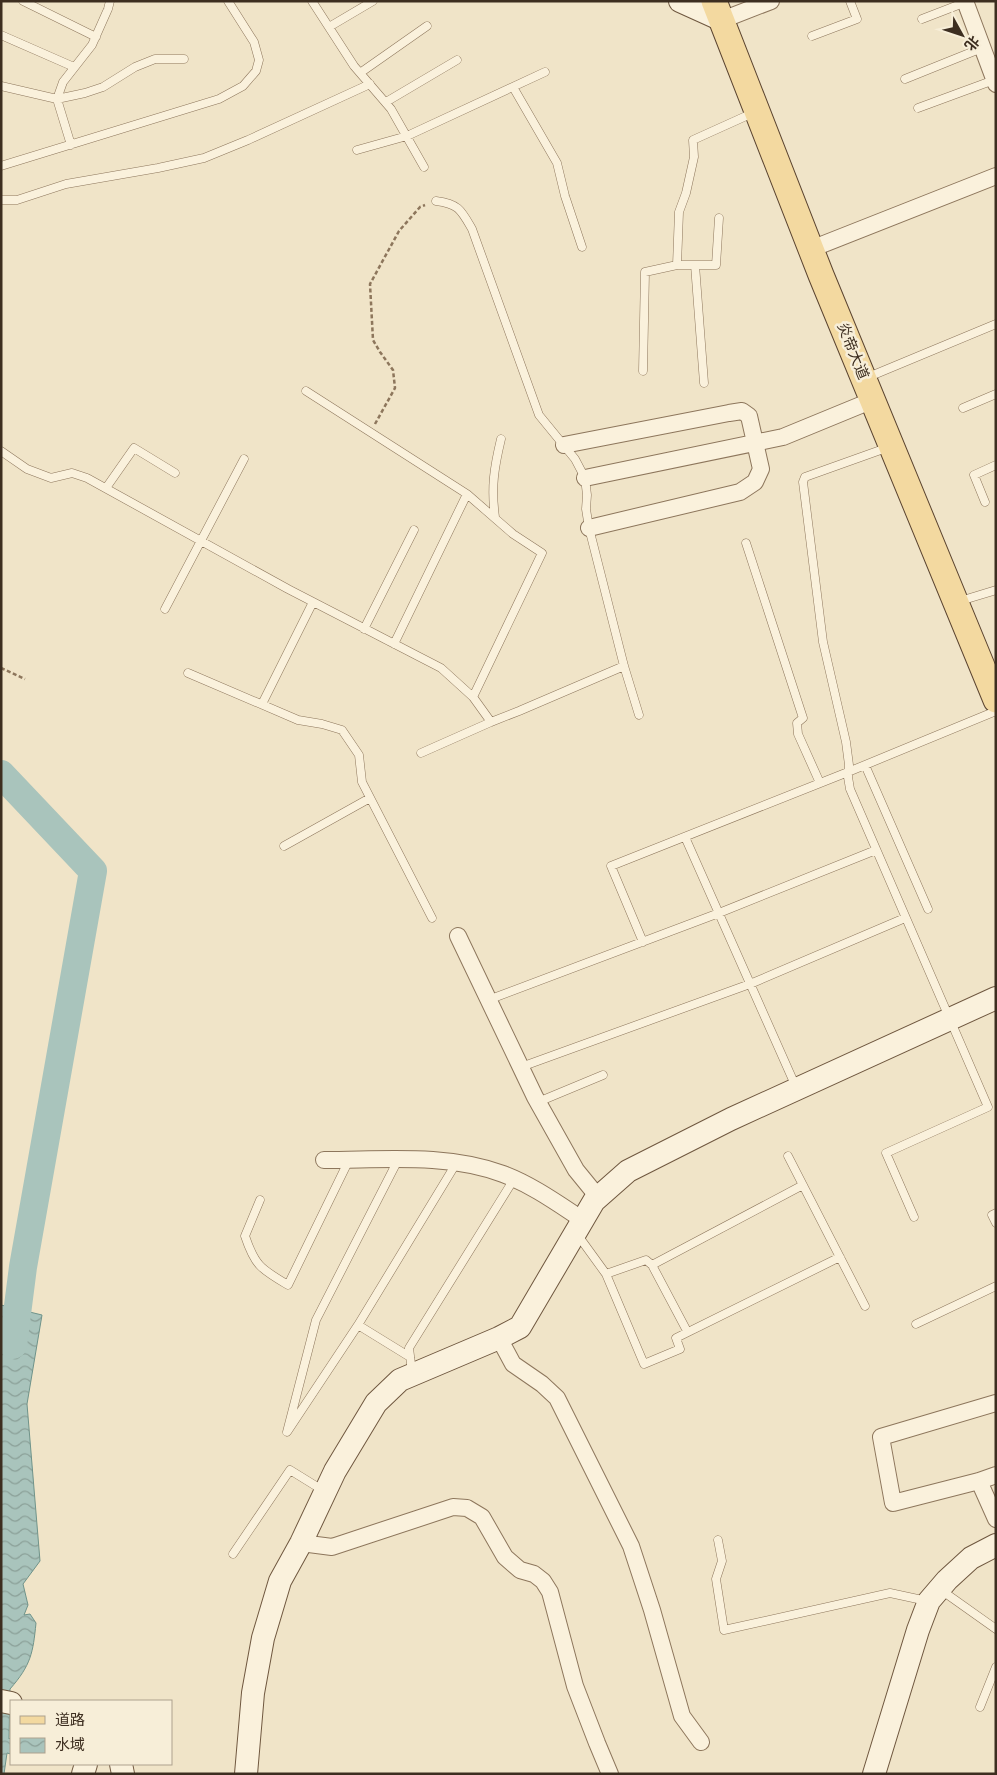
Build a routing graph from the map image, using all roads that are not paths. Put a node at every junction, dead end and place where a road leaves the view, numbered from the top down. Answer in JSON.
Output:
{"nodes":[{"id":1,"x":24,"y":1,"type":"edge"},
{"id":2,"x":110,"y":1,"type":"edge"},
{"id":3,"x":228,"y":1,"type":"edge"},
{"id":4,"x":312,"y":1,"type":"edge"},
{"id":5,"x":373,"y":1,"type":"edge"},
{"id":6,"x":680,"y":1,"type":"edge"},
{"id":7,"x":771,"y":1,"type":"edge"},
{"id":8,"x":850,"y":1,"type":"edge"},
{"id":9,"x":966,"y":2,"type":"edge"},
{"id":10,"x":718,"y":11,"type":"edge"},
{"id":11,"x":922,"y":19,"type":"dead end"},
{"id":12,"x":427,"y":26,"type":"dead end"},
{"id":13,"x":329,"y":27,"type":"junction"},
{"id":14,"x":1,"y":35,"type":"edge"},
{"id":15,"x":812,"y":36,"type":"dead end"},
{"id":16,"x":96,"y":37,"type":"junction"},
{"id":17,"x":982,"y":48,"type":"junction"},
{"id":18,"x":184,"y":59,"type":"dead end"},
{"id":19,"x":457,"y":60,"type":"dead end"},
{"id":20,"x":74,"y":67,"type":"junction"},
{"id":21,"x":546,"y":72,"type":"dead end"},
{"id":22,"x":360,"y":73,"type":"junction"},
{"id":23,"x":905,"y":79,"type":"dead end"},
{"id":24,"x":995,"y":82,"type":"edge"},
{"id":25,"x":370,"y":84,"type":"junction"},
{"id":26,"x":1,"y":86,"type":"edge"},
{"id":27,"x":513,"y":87,"type":"junction"},
{"id":28,"x":58,"y":99,"type":"junction"},
{"id":29,"x":386,"y":102,"type":"junction"},
{"id":30,"x":918,"y":108,"type":"dead end"},
{"id":31,"x":758,"y":111,"type":"junction"},
{"id":32,"x":407,"y":136,"type":"junction"},
{"id":33,"x":71,"y":145,"type":"junction"},
{"id":34,"x":357,"y":150,"type":"dead end"},
{"id":35,"x":1,"y":166,"type":"edge"},
{"id":36,"x":424,"y":167,"type":"dead end"},
{"id":37,"x":996,"y":176,"type":"edge"},
{"id":38,"x":1,"y":200,"type":"edge"},
{"id":39,"x":436,"y":200,"type":"road end"},
{"id":40,"x":719,"y":218,"type":"dead end"},
{"id":41,"x":582,"y":247,"type":"dead end"},
{"id":42,"x":811,"y":249,"type":"junction"},
{"id":43,"x":677,"y":265,"type":"junction"},
{"id":44,"x":696,"y":265,"type":"junction"},
{"id":45,"x":996,"y":324,"type":"edge"},
{"id":46,"x":643,"y":371,"type":"dead end"},
{"id":47,"x":704,"y":383,"type":"dead end"},
{"id":48,"x":868,"y":389,"type":"junction"},
{"id":49,"x":306,"y":391,"type":"dead end"},
{"id":50,"x":996,"y":394,"type":"edge"},
{"id":51,"x":963,"y":408,"type":"dead end"},
{"id":52,"x":501,"y":439,"type":"dead end"},
{"id":53,"x":754,"y":442,"type":"junction"},
{"id":54,"x":564,"y":445,"type":"junction"},
{"id":55,"x":892,"y":446,"type":"junction"},
{"id":56,"x":1,"y":451,"type":"edge"},
{"id":57,"x":244,"y":459,"type":"dead end"},
{"id":58,"x":996,"y":465,"type":"edge"},
{"id":59,"x":175,"y":474,"type":"dead end"},
{"id":60,"x":585,"y":478,"type":"junction"},
{"id":61,"x":106,"y":488,"type":"junction"},
{"id":62,"x":467,"y":494,"type":"junction"},
{"id":63,"x":985,"y":502,"type":"dead end"},
{"id":64,"x":495,"y":517,"type":"junction"},
{"id":65,"x":588,"y":528,"type":"junction"},
{"id":66,"x":414,"y":530,"type":"dead end"},
{"id":67,"x":201,"y":541,"type":"junction"},
{"id":68,"x":746,"y":543,"type":"dead end"},
{"id":69,"x":996,"y":590,"type":"edge"},
{"id":70,"x":313,"y":602,"type":"junction"},
{"id":71,"x":956,"y":603,"type":"junction"},
{"id":72,"x":165,"y":609,"type":"dead end"},
{"id":73,"x":364,"y":628,"type":"junction"},
{"id":74,"x":394,"y":644,"type":"junction"},
{"id":75,"x":624,"y":666,"type":"junction"},
{"id":76,"x":188,"y":673,"type":"dead end"},
{"id":77,"x":473,"y":696,"type":"junction"},
{"id":78,"x":996,"y":700,"type":"edge"},
{"id":79,"x":262,"y":704,"type":"junction"},
{"id":80,"x":996,"y":711,"type":"edge"},
{"id":81,"x":639,"y":715,"type":"dead end"},
{"id":82,"x":491,"y":722,"type":"junction"},
{"id":83,"x":421,"y":754,"type":"dead end"},
{"id":84,"x":865,"y":765,"type":"junction"},
{"id":85,"x":848,"y":772,"type":"junction"},
{"id":86,"x":820,"y":783,"type":"junction"},
{"id":87,"x":370,"y":798,"type":"junction"},
{"id":88,"x":685,"y":836,"type":"junction"},
{"id":89,"x":284,"y":846,"type":"dead end"},
{"id":90,"x":876,"y":850,"type":"junction"},
{"id":91,"x":928,"y":909,"type":"dead end"},
{"id":92,"x":719,"y":914,"type":"junction"},
{"id":93,"x":432,"y":918,"type":"dead end"},
{"id":94,"x":905,"y":918,"type":"junction"},
{"id":95,"x":458,"y":936,"type":"dead end"},
{"id":96,"x":643,"y":942,"type":"junction"},
{"id":97,"x":750,"y":984,"type":"junction"},
{"id":98,"x":996,"y":998,"type":"edge"},
{"id":99,"x":488,"y":1000,"type":"junction"},
{"id":100,"x":950,"y":1019,"type":"junction"},
{"id":101,"x":521,"y":1067,"type":"junction"},
{"id":102,"x":603,"y":1075,"type":"dead end"},
{"id":103,"x":797,"y":1089,"type":"junction"},
{"id":104,"x":538,"y":1102,"type":"junction"},
{"id":105,"x":788,"y":1156,"type":"dead end"},
{"id":106,"x":324,"y":1160,"type":"dead end"},
{"id":107,"x":349,"y":1160,"type":"junction"},
{"id":108,"x":398,"y":1160,"type":"junction"},
{"id":109,"x":457,"y":1162,"type":"junction"},
{"id":110,"x":514,"y":1179,"type":"junction"},
{"id":111,"x":803,"y":1185,"type":"junction"},
{"id":112,"x":598,"y":1197,"type":"junction"},
{"id":113,"x":260,"y":1200,"type":"dead end"},
{"id":114,"x":996,"y":1213,"type":"edge"},
{"id":115,"x":914,"y":1217,"type":"dead end"},
{"id":116,"x":996,"y":1222,"type":"edge"},
{"id":117,"x":579,"y":1226,"type":"junction"},
{"id":118,"x":840,"y":1257,"type":"junction"},
{"id":119,"x":652,"y":1265,"type":"junction"},
{"id":120,"x":606,"y":1274,"type":"junction"},
{"id":121,"x":996,"y":1286,"type":"edge"},
{"id":122,"x":865,"y":1306,"type":"dead end"},
{"id":123,"x":916,"y":1324,"type":"dead end"},
{"id":124,"x":358,"y":1325,"type":"junction"},
{"id":125,"x":687,"y":1331,"type":"junction"},
{"id":126,"x":499,"y":1338,"type":"junction"},
{"id":127,"x":411,"y":1366,"type":"junction"},
{"id":128,"x":996,"y":1403,"type":"edge"},
{"id":129,"x":996,"y":1475,"type":"edge"},
{"id":130,"x":979,"y":1481,"type":"junction"},
{"id":131,"x":325,"y":1492,"type":"junction"},
{"id":132,"x":996,"y":1519,"type":"edge"},
{"id":133,"x":718,"y":1540,"type":"dead end"},
{"id":134,"x":301,"y":1543,"type":"junction"},
{"id":135,"x":996,"y":1545,"type":"edge"},
{"id":136,"x":233,"y":1554,"type":"dead end"},
{"id":137,"x":934,"y":1595,"type":"junction"},
{"id":138,"x":996,"y":1629,"type":"edge"},
{"id":139,"x":996,"y":1668,"type":"edge"},
{"id":140,"x":980,"y":1707,"type":"dead end"},
{"id":141,"x":701,"y":1742,"type":"dead end"},
{"id":142,"x":246,"y":1774,"type":"edge"},
{"id":143,"x":610,"y":1774,"type":"edge"},
{"id":144,"x":874,"y":1774,"type":"edge"}],
"edges":[{"from":1,"to":16,"type":"lane"},
{"from":2,"to":16,"type":"lane"},
{"from":3,"to":33,"type":"lane"},
{"from":4,"to":13,"type":"lane"},
{"from":5,"to":13,"type":"lane"},
{"from":6,"to":10,"type":"main road"},
{"from":7,"to":10,"type":"street"},
{"from":8,"to":15,"type":"lane"},
{"from":9,"to":11,"type":"lane"},
{"from":9,"to":17,"type":"street"},
{"from":10,"to":31,"type":"main road","name":"炎帝大道"},
{"from":12,"to":22,"type":"lane"},
{"from":13,"to":22,"type":"lane"},
{"from":14,"to":20,"type":"lane"},
{"from":16,"to":20,"type":"lane"},
{"from":17,"to":23,"type":"lane"},
{"from":17,"to":24,"type":"street"},
{"from":18,"to":28,"type":"lane"},
{"from":19,"to":29,"type":"lane"},
{"from":20,"to":28,"type":"lane"},
{"from":21,"to":27,"type":"lane"},
{"from":22,"to":25,"type":"lane"},
{"from":24,"to":30,"type":"lane"},
{"from":25,"to":29,"type":"lane"},
{"from":25,"to":38,"type":"lane"},
{"from":26,"to":28,"type":"lane"},
{"from":27,"to":32,"type":"lane"},
{"from":27,"to":41,"type":"lane"},
{"from":28,"to":33,"type":"lane"},
{"from":29,"to":32,"type":"lane"},
{"from":31,"to":42,"type":"main road","name":"炎帝大道"},
{"from":31,"to":43,"type":"lane"},
{"from":32,"to":34,"type":"lane"},
{"from":32,"to":36,"type":"lane"},
{"from":33,"to":35,"type":"lane"},
{"from":37,"to":42,"type":"street"},
{"from":39,"to":54,"type":"lane"},
{"from":40,"to":44,"type":"lane"},
{"from":42,"to":48,"type":"main road","name":"炎帝大道"},
{"from":43,"to":44,"type":"lane"},
{"from":43,"to":46,"type":"lane"},
{"from":44,"to":47,"type":"lane"},
{"from":45,"to":48,"type":"lane"},
{"from":48,"to":53,"type":"street"},
{"from":48,"to":55,"type":"main road","name":"炎帝大道"},
{"from":49,"to":62,"type":"lane"},
{"from":50,"to":51,"type":"lane"},
{"from":52,"to":64,"type":"lane"},
{"from":53,"to":54,"type":"street"},
{"from":53,"to":60,"type":"street"},
{"from":53,"to":65,"type":"street"},
{"from":54,"to":60,"type":"lane"},
{"from":55,"to":71,"type":"main road","name":"炎帝大道"},
{"from":55,"to":85,"type":"lane"},
{"from":56,"to":61,"type":"lane"},
{"from":57,"to":67,"type":"lane"},
{"from":58,"to":63,"type":"lane"},
{"from":59,"to":61,"type":"lane"},
{"from":60,"to":65,"type":"lane"},
{"from":61,"to":67,"type":"lane"},
{"from":62,"to":64,"type":"lane"},
{"from":62,"to":74,"type":"lane"},
{"from":64,"to":77,"type":"lane"},
{"from":65,"to":75,"type":"lane"},
{"from":66,"to":73,"type":"lane"},
{"from":67,"to":70,"type":"lane"},
{"from":67,"to":72,"type":"lane"},
{"from":68,"to":86,"type":"lane"},
{"from":69,"to":71,"type":"lane"},
{"from":70,"to":73,"type":"lane"},
{"from":70,"to":79,"type":"lane"},
{"from":71,"to":78,"type":"main road","name":"炎帝大道"},
{"from":73,"to":74,"type":"lane"},
{"from":74,"to":77,"type":"lane"},
{"from":75,"to":81,"type":"lane"},
{"from":75,"to":82,"type":"lane"},
{"from":76,"to":79,"type":"lane"},
{"from":77,"to":82,"type":"lane"},
{"from":79,"to":87,"type":"lane"},
{"from":80,"to":84,"type":"lane"},
{"from":82,"to":83,"type":"lane"},
{"from":84,"to":85,"type":"lane"},
{"from":84,"to":91,"type":"lane"},
{"from":85,"to":86,"type":"lane"},
{"from":85,"to":90,"type":"lane"},
{"from":86,"to":88,"type":"lane"},
{"from":87,"to":89,"type":"lane"},
{"from":87,"to":93,"type":"lane"},
{"from":88,"to":92,"type":"lane"},
{"from":88,"to":96,"type":"lane"},
{"from":90,"to":92,"type":"lane"},
{"from":90,"to":94,"type":"lane"},
{"from":92,"to":96,"type":"lane"},
{"from":92,"to":97,"type":"lane"},
{"from":94,"to":97,"type":"lane"},
{"from":94,"to":100,"type":"lane"},
{"from":95,"to":99,"type":"street"},
{"from":96,"to":99,"type":"lane"},
{"from":97,"to":101,"type":"lane"},
{"from":97,"to":103,"type":"lane"},
{"from":98,"to":100,"type":"main road"},
{"from":99,"to":101,"type":"street"},
{"from":100,"to":103,"type":"main road"},
{"from":100,"to":115,"type":"lane"},
{"from":101,"to":104,"type":"street"},
{"from":102,"to":104,"type":"lane"},
{"from":103,"to":112,"type":"main road"},
{"from":104,"to":112,"type":"street"},
{"from":105,"to":111,"type":"lane"},
{"from":106,"to":107,"type":"street"},
{"from":107,"to":108,"type":"street"},
{"from":107,"to":113,"type":"lane"},
{"from":108,"to":109,"type":"street"},
{"from":108,"to":124,"type":"lane"},
{"from":109,"to":110,"type":"street"},
{"from":109,"to":124,"type":"lane"},
{"from":110,"to":117,"type":"street"},
{"from":110,"to":127,"type":"lane"},
{"from":111,"to":118,"type":"lane"},
{"from":111,"to":119,"type":"lane"},
{"from":112,"to":117,"type":"main road"},
{"from":114,"to":116,"type":"lane"},
{"from":117,"to":120,"type":"lane"},
{"from":117,"to":126,"type":"main road"},
{"from":118,"to":122,"type":"lane"},
{"from":118,"to":125,"type":"lane"},
{"from":119,"to":120,"type":"lane"},
{"from":119,"to":125,"type":"lane"},
{"from":120,"to":125,"type":"lane"},
{"from":121,"to":123,"type":"lane"},
{"from":124,"to":127,"type":"lane"},
{"from":126,"to":127,"type":"main road"},
{"from":126,"to":141,"type":"street"},
{"from":127,"to":131,"type":"main road"},
{"from":128,"to":130,"type":"street"},
{"from":129,"to":130,"type":"street"},
{"from":130,"to":132,"type":"street"},
{"from":131,"to":134,"type":"main road"},
{"from":131,"to":136,"type":"lane"},
{"from":133,"to":137,"type":"lane"},
{"from":134,"to":142,"type":"main road"},
{"from":134,"to":143,"type":"street"},
{"from":135,"to":137,"type":"main road"},
{"from":137,"to":138,"type":"lane"},
{"from":137,"to":144,"type":"main road"},
{"from":139,"to":140,"type":"lane"}]}
